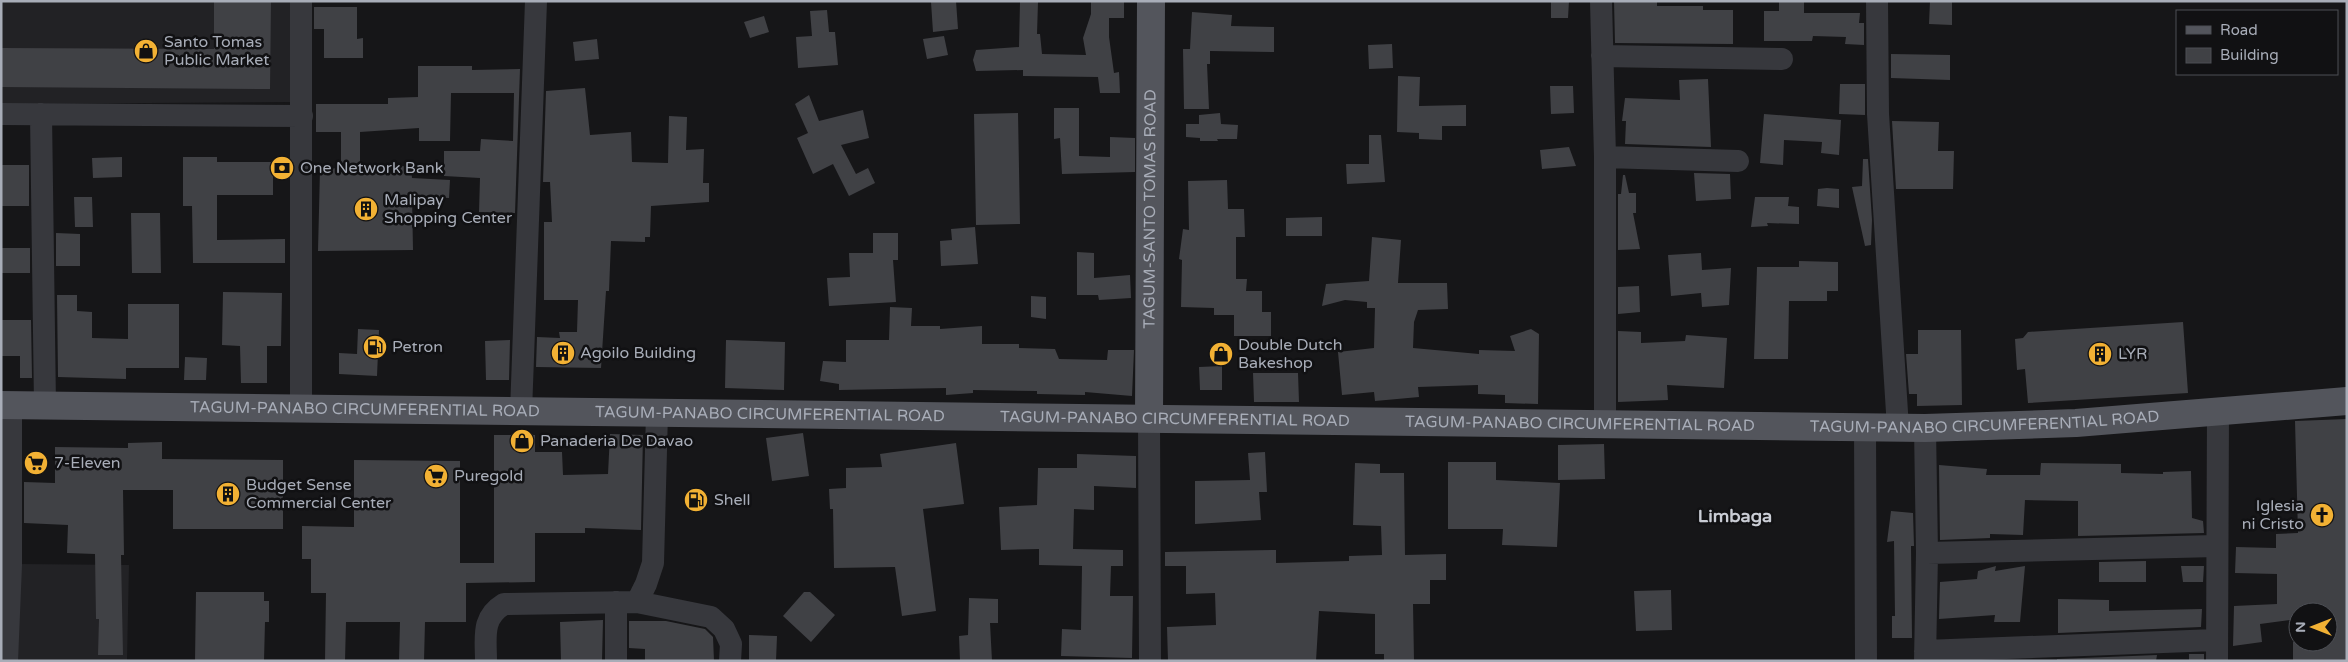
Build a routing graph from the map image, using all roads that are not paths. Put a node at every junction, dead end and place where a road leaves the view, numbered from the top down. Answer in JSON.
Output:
{"nodes":[{"id":1,"x":301,"y":1,"type":"edge"},
{"id":2,"x":536,"y":1,"type":"edge"},
{"id":3,"x":1151,"y":1,"type":"edge"},
{"id":4,"x":1601,"y":1,"type":"edge"},
{"id":5,"x":1877,"y":1,"type":"edge"},
{"id":6,"x":1602,"y":56,"type":"junction"},
{"id":7,"x":1782,"y":59,"type":"dead end"},
{"id":8,"x":1,"y":114,"type":"edge"},
{"id":9,"x":41,"y":114,"type":"junction"},
{"id":10,"x":302,"y":116,"type":"junction"},
{"id":11,"x":1604,"y":156,"type":"junction"},
{"id":12,"x":1738,"y":161,"type":"dead end"},
{"id":13,"x":2347,"y":402,"type":"edge"},
{"id":14,"x":6,"y":405,"type":"edge"},
{"id":15,"x":45,"y":405,"type":"junction"},
{"id":16,"x":301,"y":408,"type":"junction"},
{"id":17,"x":2218,"y":411,"type":"junction"},
{"id":18,"x":522,"y":412,"type":"junction"},
{"id":19,"x":657,"y":413,"type":"junction"},
{"id":20,"x":1149,"y":418,"type":"junction"},
{"id":21,"x":1604,"y":424,"type":"junction"},
{"id":22,"x":1865,"y":427,"type":"junction"},
{"id":23,"x":1898,"y":428,"type":"junction"},
{"id":24,"x":1925,"y":428,"type":"junction"},
{"id":25,"x":2216,"y":546,"type":"junction"},
{"id":26,"x":1927,"y":553,"type":"junction"},
{"id":27,"x":626,"y":602,"type":"junction"},
{"id":28,"x":2217,"y":650,"type":"edge"},
{"id":29,"x":1925,"y":656,"type":"edge"},
{"id":30,"x":7,"y":661,"type":"edge"},
{"id":31,"x":486,"y":661,"type":"edge"},
{"id":32,"x":616,"y":661,"type":"edge"},
{"id":33,"x":730,"y":661,"type":"edge"},
{"id":34,"x":1150,"y":661,"type":"edge"},
{"id":35,"x":1866,"y":661,"type":"edge"}],
"edges":[{"from":1,"to":10,"type":"street"},
{"from":2,"to":18,"type":"street"},
{"from":3,"to":20,"type":"main road","name":"TAGUM-SANTO TOMAS ROAD"},
{"from":4,"to":6,"type":"street"},
{"from":5,"to":23,"type":"street"},
{"from":6,"to":7,"type":"street"},
{"from":6,"to":11,"type":"street"},
{"from":8,"to":9,"type":"street"},
{"from":9,"to":10,"type":"street"},
{"from":9,"to":15,"type":"street"},
{"from":10,"to":16,"type":"street"},
{"from":11,"to":12,"type":"street"},
{"from":11,"to":21,"type":"street"},
{"from":13,"to":17,"type":"main road","name":"TAGUM-PANABO CIRCUMFERENTIAL ROAD"},
{"from":14,"to":15,"type":"main road","name":"TAGUM-PANABO CIRCUMFERENTIAL ROAD"},
{"from":14,"to":30,"type":"street"},
{"from":15,"to":16,"type":"main road","name":"TAGUM-PANABO CIRCUMFERENTIAL ROAD"},
{"from":16,"to":18,"type":"main road","name":"TAGUM-PANABO CIRCUMFERENTIAL ROAD"},
{"from":17,"to":24,"type":"main road","name":"TAGUM-PANABO CIRCUMFERENTIAL ROAD"},
{"from":17,"to":25,"type":"street"},
{"from":18,"to":19,"type":"main road","name":"TAGUM-PANABO CIRCUMFERENTIAL ROAD"},
{"from":19,"to":20,"type":"main road","name":"TAGUM-PANABO CIRCUMFERENTIAL ROAD"},
{"from":19,"to":27,"type":"street"},
{"from":20,"to":21,"type":"main road","name":"TAGUM-PANABO CIRCUMFERENTIAL ROAD"},
{"from":20,"to":34,"type":"street"},
{"from":21,"to":22,"type":"main road","name":"TAGUM-PANABO CIRCUMFERENTIAL ROAD"},
{"from":22,"to":23,"type":"main road","name":"TAGUM-PANABO CIRCUMFERENTIAL ROAD"},
{"from":22,"to":35,"type":"street"},
{"from":23,"to":24,"type":"main road","name":"TAGUM-PANABO CIRCUMFERENTIAL ROAD"},
{"from":24,"to":26,"type":"street"},
{"from":25,"to":26,"type":"street"},
{"from":25,"to":28,"type":"street"},
{"from":26,"to":29,"type":"street"},
{"from":27,"to":31,"type":"street"},
{"from":27,"to":32,"type":"street"},
{"from":27,"to":33,"type":"street"},
{"from":28,"to":29,"type":"street"}]}
